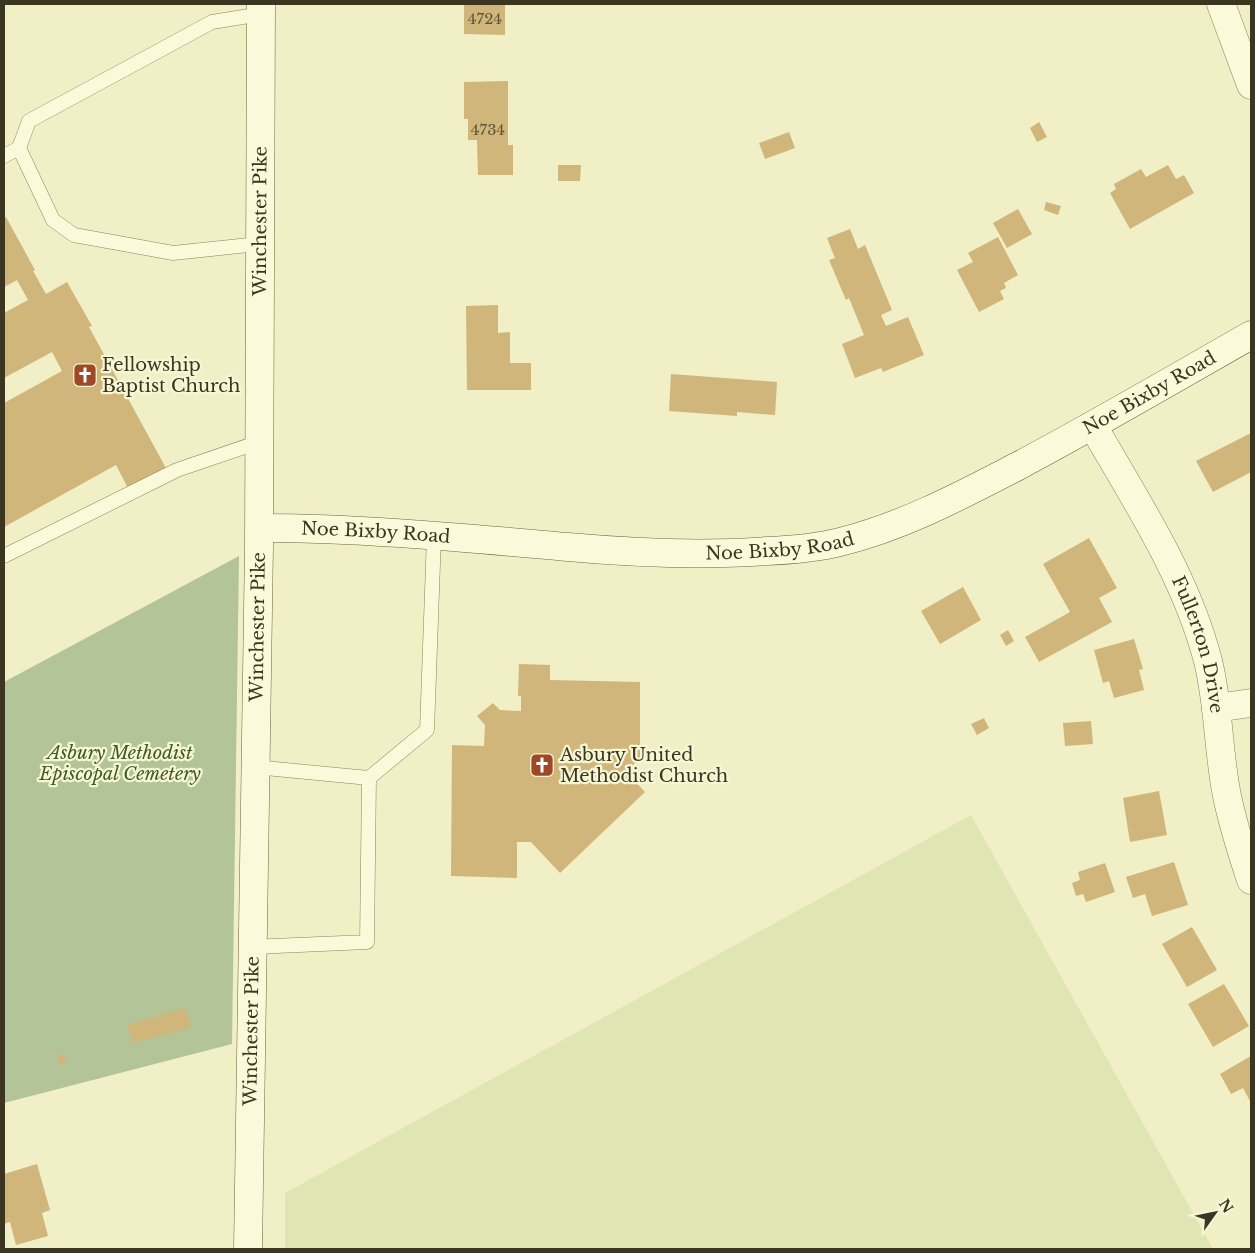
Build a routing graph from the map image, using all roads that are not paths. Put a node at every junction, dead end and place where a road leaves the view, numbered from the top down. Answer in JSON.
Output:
{"nodes":[{"id":1,"x":1221,"y":4,"type":"edge"},
{"id":2,"x":261,"y":9,"type":"edge"},
{"id":3,"x":1251,"y":85,"type":"edge"},
{"id":4,"x":19,"y":148,"type":"junction"},
{"id":5,"x":4,"y":156,"type":"edge"},
{"id":6,"x":259,"y":244,"type":"junction"},
{"id":7,"x":1251,"y":335,"type":"edge"},
{"id":8,"x":1093,"y":426,"type":"junction"},
{"id":9,"x":259,"y":442,"type":"junction"},
{"id":10,"x":260,"y":528,"type":"junction"},
{"id":11,"x":434,"y":536,"type":"junction"},
{"id":12,"x":4,"y":556,"type":"edge"},
{"id":13,"x":1251,"y":703,"type":"edge"},
{"id":14,"x":1216,"y":708,"type":"junction"},
{"id":15,"x":254,"y":767,"type":"junction"},
{"id":16,"x":369,"y":778,"type":"junction"},
{"id":17,"x":1251,"y":880,"type":"edge"},
{"id":18,"x":251,"y":947,"type":"junction"},
{"id":19,"x":248,"y":1249,"type":"edge"}],
"edges":[{"from":1,"to":3,"type":"street"},
{"from":2,"to":4,"type":"lane"},
{"from":2,"to":6,"type":"street","name":"Winchester Pike"},
{"from":4,"to":5,"type":"lane"},
{"from":4,"to":6,"type":"lane"},
{"from":6,"to":9,"type":"street","name":"Winchester Pike"},
{"from":7,"to":8,"type":"street","name":"Noe Bixby Road"},
{"from":8,"to":11,"type":"street","name":"Noe Bixby Road"},
{"from":8,"to":14,"type":"street","name":"Fullerton Drive"},
{"from":9,"to":10,"type":"street","name":"Winchester Pike"},
{"from":9,"to":12,"type":"lane"},
{"from":10,"to":11,"type":"street","name":"Noe Bixby Road"},
{"from":10,"to":15,"type":"street","name":"Winchester Pike"},
{"from":11,"to":16,"type":"lane"},
{"from":13,"to":14,"type":"street"},
{"from":14,"to":17,"type":"street","name":"Fullerton Drive"},
{"from":15,"to":16,"type":"lane"},
{"from":15,"to":18,"type":"street","name":"Winchester Pike"},
{"from":16,"to":18,"type":"lane"},
{"from":18,"to":19,"type":"street","name":"Winchester Pike"}]}
